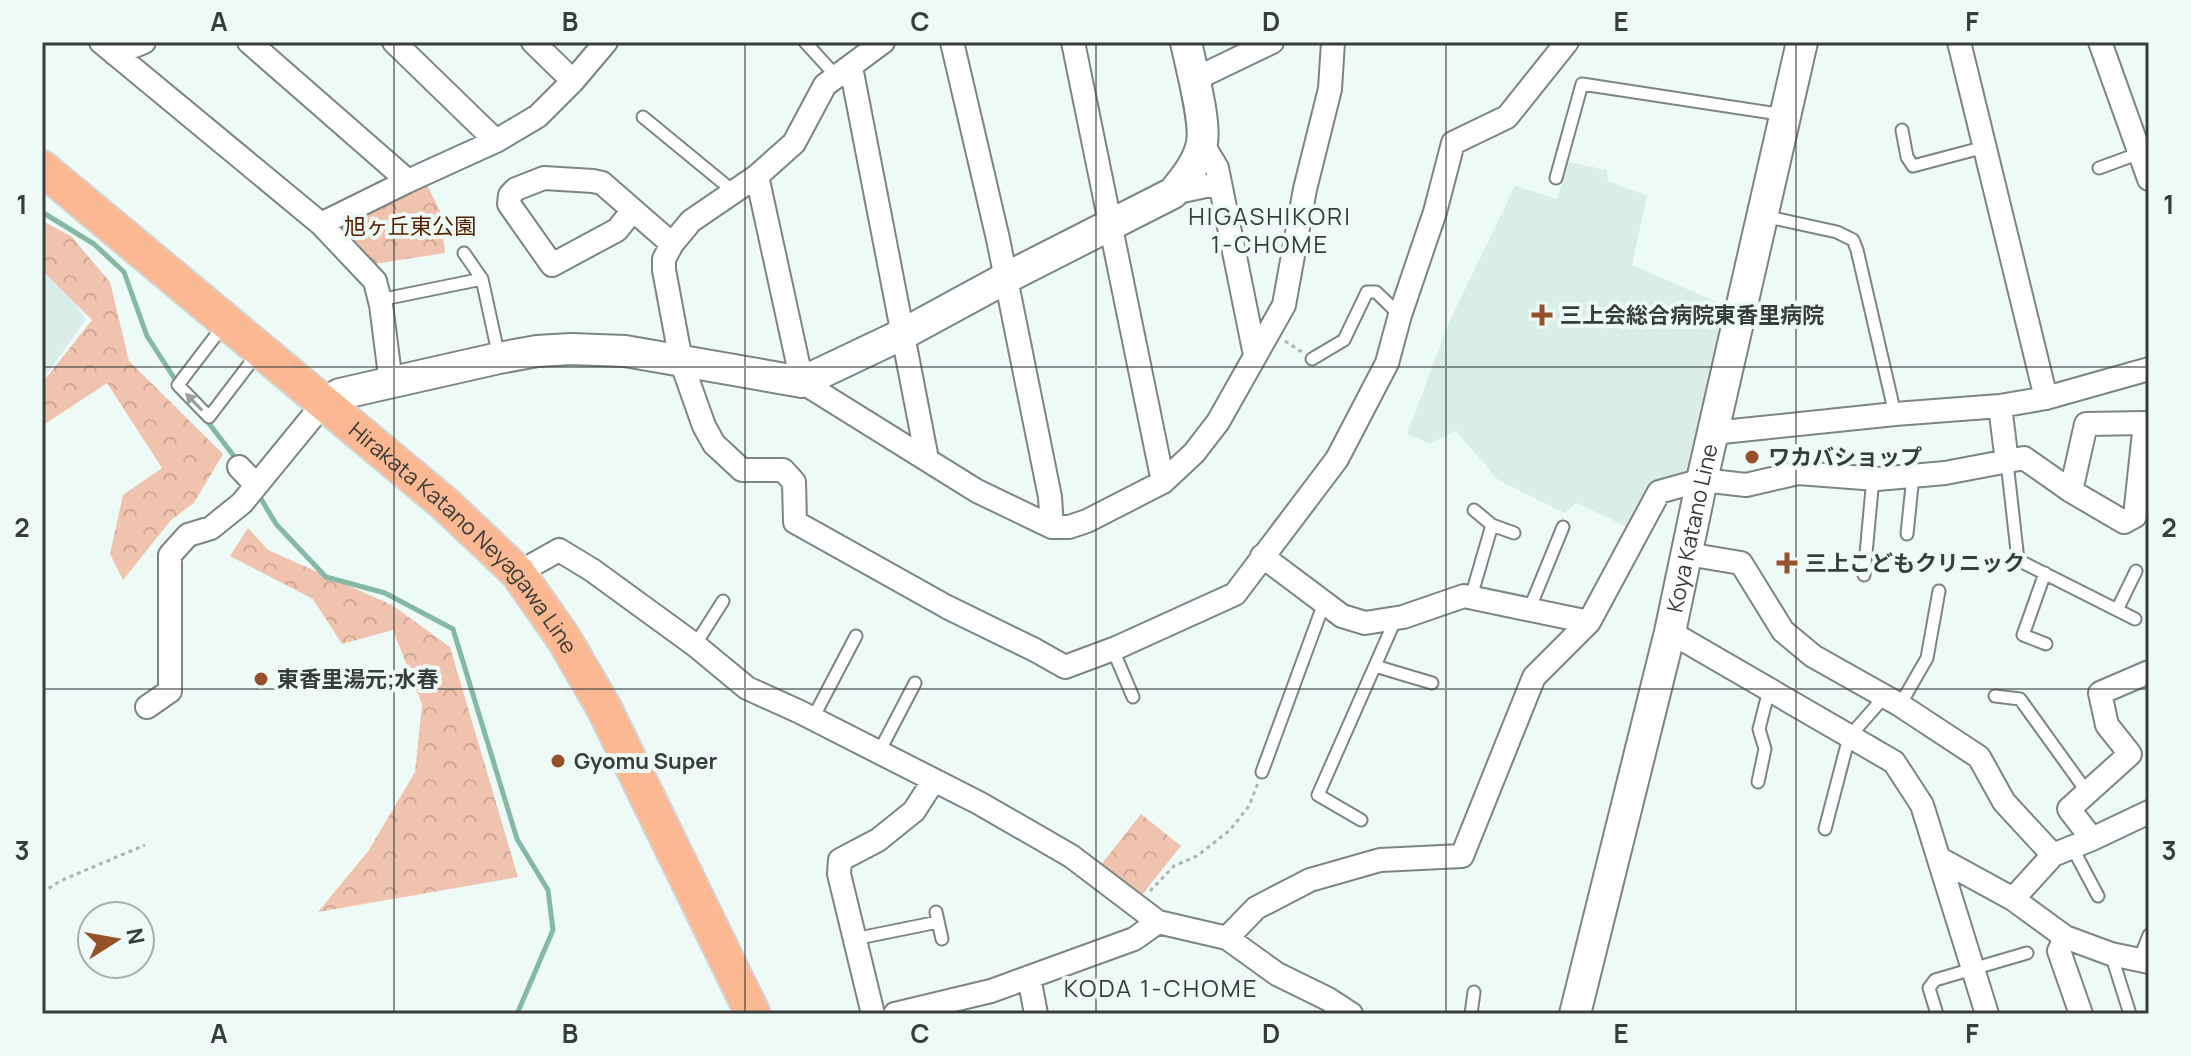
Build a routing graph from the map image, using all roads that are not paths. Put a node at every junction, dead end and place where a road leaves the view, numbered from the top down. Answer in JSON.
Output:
{"nodes":[{"id":1,"x":144,"y":42,"type":"edge"},
{"id":2,"x":249,"y":42,"type":"edge"},
{"id":3,"x":394,"y":42,"type":"edge"},
{"id":4,"x":533,"y":42,"type":"edge"},
{"id":5,"x":606,"y":42,"type":"edge"},
{"id":6,"x":805,"y":42,"type":"edge"},
{"id":7,"x":883,"y":42,"type":"edge"},
{"id":8,"x":952,"y":42,"type":"edge"},
{"id":9,"x":1073,"y":42,"type":"edge"},
{"id":10,"x":1186,"y":42,"type":"edge"},
{"id":11,"x":1272,"y":42,"type":"edge"},
{"id":12,"x":1333,"y":42,"type":"edge"},
{"id":13,"x":1567,"y":42,"type":"edge"},
{"id":14,"x":1802,"y":42,"type":"edge"},
{"id":15,"x":1959,"y":42,"type":"edge"},
{"id":16,"x":2100,"y":42,"type":"edge"},
{"id":17,"x":108,"y":48,"type":"edge"},
{"id":18,"x":844,"y":72,"type":"junction"},
{"id":19,"x":1193,"y":80,"type":"junction"},
{"id":20,"x":573,"y":81,"type":"junction"},
{"id":21,"x":1785,"y":116,"type":"junction"},
{"id":22,"x":643,"y":117,"type":"dead end"},
{"id":23,"x":1902,"y":130,"type":"dead end"},
{"id":24,"x":496,"y":141,"type":"junction"},
{"id":25,"x":1202,"y":143,"type":"junction"},
{"id":26,"x":1985,"y":147,"type":"junction"},
{"id":27,"x":2140,"y":153,"type":"junction"},
{"id":28,"x":42,"y":168,"type":"edge"},
{"id":29,"x":2099,"y":168,"type":"dead end"},
{"id":30,"x":757,"y":176,"type":"junction"},
{"id":31,"x":1556,"y":178,"type":"dead end"},
{"id":32,"x":2149,"y":179,"type":"edge"},
{"id":33,"x":408,"y":181,"type":"junction"},
{"id":34,"x":1220,"y":183,"type":"junction"},
{"id":35,"x":733,"y":191,"type":"junction"},
{"id":36,"x":1173,"y":193,"type":"junction"},
{"id":37,"x":633,"y":210,"type":"junction"},
{"id":38,"x":1763,"y":216,"type":"junction"},
{"id":39,"x":321,"y":224,"type":"junction"},
{"id":40,"x":1111,"y":226,"type":"junction"},
{"id":41,"x":672,"y":244,"type":"junction"},
{"id":42,"x":464,"y":253,"type":"dead end"},
{"id":43,"x":1006,"y":278,"type":"junction"},
{"id":44,"x":482,"y":279,"type":"junction"},
{"id":45,"x":379,"y":300,"type":"junction"},
{"id":46,"x":1400,"y":315,"type":"junction"},
{"id":47,"x":226,"y":322,"type":"junction"},
{"id":48,"x":903,"y":334,"type":"junction"},
{"id":49,"x":260,"y":350,"type":"junction"},
{"id":50,"x":1255,"y":355,"type":"junction"},
{"id":51,"x":499,"y":358,"type":"junction"},
{"id":52,"x":1312,"y":359,"type":"road end"},
{"id":53,"x":681,"y":361,"type":"junction"},
{"id":54,"x":2149,"y":369,"type":"edge"},
{"id":55,"x":802,"y":382,"type":"junction"},
{"id":56,"x":391,"y":383,"type":"junction"},
{"id":57,"x":2046,"y":398,"type":"junction"},
{"id":58,"x":323,"y":404,"type":"junction"},
{"id":59,"x":2000,"y":406,"type":"junction"},
{"id":60,"x":1895,"y":414,"type":"junction"},
{"id":61,"x":1713,"y":433,"type":"junction"},
{"id":62,"x":927,"y":459,"type":"junction"},
{"id":63,"x":2007,"y":462,"type":"junction"},
{"id":64,"x":239,"y":467,"type":"dead end"},
{"id":65,"x":1913,"y":476,"type":"junction"},
{"id":66,"x":1873,"y":478,"type":"junction"},
{"id":67,"x":1702,"y":480,"type":"junction"},
{"id":68,"x":1163,"y":482,"type":"junction"},
{"id":69,"x":256,"y":485,"type":"junction"},
{"id":70,"x":2071,"y":491,"type":"junction"},
{"id":71,"x":1474,"y":510,"type":"dead end"},
{"id":72,"x":1492,"y":525,"type":"junction"},
{"id":73,"x":1052,"y":527,"type":"junction"},
{"id":74,"x":1563,"y":527,"type":"dead end"},
{"id":75,"x":1514,"y":533,"type":"dead end"},
{"id":76,"x":1907,"y":534,"type":"dead end"},
{"id":77,"x":1687,"y":554,"type":"junction"},
{"id":78,"x":1262,"y":556,"type":"junction"},
{"id":79,"x":2136,"y":571,"type":"dead end"},
{"id":80,"x":518,"y":573,"type":"junction"},
{"id":81,"x":2045,"y":573,"type":"junction"},
{"id":82,"x":1864,"y":575,"type":"dead end"},
{"id":83,"x":1939,"y":591,"type":"dead end"},
{"id":84,"x":1471,"y":597,"type":"junction"},
{"id":85,"x":723,"y":601,"type":"dead end"},
{"id":86,"x":1324,"y":603,"type":"junction"},
{"id":87,"x":1529,"y":610,"type":"junction"},
{"id":88,"x":2117,"y":610,"type":"junction"},
{"id":89,"x":1396,"y":618,"type":"junction"},
{"id":90,"x":2135,"y":619,"type":"dead end"},
{"id":91,"x":1589,"y":622,"type":"junction"},
{"id":92,"x":1670,"y":632,"type":"junction"},
{"id":93,"x":856,"y":636,"type":"dead end"},
{"id":94,"x":2046,"y":644,"type":"dead end"},
{"id":95,"x":695,"y":645,"type":"junction"},
{"id":96,"x":1113,"y":650,"type":"junction"},
{"id":97,"x":1375,"y":666,"type":"junction"},
{"id":98,"x":2149,"y":672,"type":"edge"},
{"id":99,"x":915,"y":683,"type":"dead end"},
{"id":100,"x":1432,"y":683,"type":"dead end"},
{"id":101,"x":1769,"y":690,"type":"junction"},
{"id":102,"x":1995,"y":696,"type":"dead end"},
{"id":103,"x":1133,"y":697,"type":"dead end"},
{"id":104,"x":1893,"y":700,"type":"junction"},
{"id":105,"x":147,"y":707,"type":"dead end"},
{"id":106,"x":813,"y":718,"type":"junction"},
{"id":107,"x":1849,"y":737,"type":"junction"},
{"id":108,"x":879,"y":752,"type":"junction"},
{"id":109,"x":1262,"y":772,"type":"road end"},
{"id":110,"x":934,"y":780,"type":"junction"},
{"id":111,"x":1758,"y":782,"type":"dead end"},
{"id":112,"x":2087,"y":792,"type":"junction"},
{"id":113,"x":2149,"y":812,"type":"edge"},
{"id":114,"x":1361,"y":820,"type":"dead end"},
{"id":115,"x":1825,"y":829,"type":"dead end"},
{"id":116,"x":2073,"y":847,"type":"junction"},
{"id":117,"x":1940,"y":859,"type":"junction"},
{"id":118,"x":2098,"y":896,"type":"dead end"},
{"id":119,"x":2013,"y":899,"type":"junction"},
{"id":120,"x":1158,"y":922,"type":"junction"},
{"id":121,"x":2149,"y":935,"type":"edge"},
{"id":122,"x":2065,"y":937,"type":"junction"},
{"id":123,"x":1227,"y":938,"type":"junction"},
{"id":124,"x":854,"y":939,"type":"junction"},
{"id":125,"x":942,"y":939,"type":"dead end"},
{"id":126,"x":2027,"y":953,"type":"dead end"},
{"id":127,"x":2111,"y":954,"type":"junction"},
{"id":128,"x":2144,"y":961,"type":"edge"},
{"id":129,"x":1973,"y":967,"type":"junction"},
{"id":130,"x":1029,"y":977,"type":"junction"},
{"id":131,"x":1474,"y":992,"type":"dead end"},
{"id":132,"x":753,"y":1014,"type":"edge"},
{"id":133,"x":873,"y":1014,"type":"edge"},
{"id":134,"x":895,"y":1014,"type":"edge"},
{"id":135,"x":1036,"y":1014,"type":"edge"},
{"id":136,"x":1351,"y":1014,"type":"edge"},
{"id":137,"x":1471,"y":1014,"type":"edge"},
{"id":138,"x":1575,"y":1014,"type":"edge"},
{"id":139,"x":1937,"y":1014,"type":"edge"},
{"id":140,"x":1987,"y":1014,"type":"edge"},
{"id":141,"x":2081,"y":1014,"type":"edge"},
{"id":142,"x":2130,"y":1014,"type":"edge"}],
"edges":[{"from":1,"to":17,"type":"street"},
{"from":2,"to":33,"type":"street"},
{"from":3,"to":24,"type":"street"},
{"from":4,"to":20,"type":"street"},
{"from":5,"to":20,"type":"street"},
{"from":6,"to":18,"type":"lane"},
{"from":7,"to":18,"type":"street"},
{"from":8,"to":43,"type":"street"},
{"from":9,"to":40,"type":"street"},
{"from":10,"to":19,"type":"street"},
{"from":11,"to":19,"type":"street"},
{"from":12,"to":50,"type":"street"},
{"from":13,"to":46,"type":"street"},
{"from":14,"to":21,"type":"street","name":"Koya Katano Line"},
{"from":15,"to":26,"type":"street"},
{"from":16,"to":27,"type":"street"},
{"from":17,"to":39,"type":"street"},
{"from":18,"to":30,"type":"street"},
{"from":18,"to":48,"type":"street"},
{"from":19,"to":25,"type":"street"},
{"from":20,"to":24,"type":"street"},
{"from":21,"to":31,"type":"lane"},
{"from":21,"to":38,"type":"street","name":"Koya Katano Line"},
{"from":22,"to":35,"type":"lane"},
{"from":23,"to":26,"type":"lane"},
{"from":24,"to":33,"type":"street"},
{"from":25,"to":34,"type":"street"},
{"from":25,"to":36,"type":"street"},
{"from":26,"to":57,"type":"street"},
{"from":27,"to":29,"type":"lane"},
{"from":27,"to":32,"type":"street"},
{"from":28,"to":47,"type":"main road","name":"Hirakata Katano Neyagawa Line"},
{"from":30,"to":35,"type":"street"},
{"from":30,"to":55,"type":"street"},
{"from":33,"to":39,"type":"street"},
{"from":34,"to":36,"type":"street"},
{"from":34,"to":50,"type":"street"},
{"from":35,"to":41,"type":"street"},
{"from":36,"to":40,"type":"street"},
{"from":37,"to":37,"type":"street"},
{"from":37,"to":41,"type":"street"},
{"from":38,"to":60,"type":"lane"},
{"from":38,"to":61,"type":"street","name":"Koya Katano Line"},
{"from":39,"to":45,"type":"street"},
{"from":40,"to":43,"type":"street"},
{"from":40,"to":68,"type":"street"},
{"from":41,"to":53,"type":"street"},
{"from":42,"to":44,"type":"lane"},
{"from":43,"to":48,"type":"street"},
{"from":43,"to":73,"type":"street"},
{"from":44,"to":45,"type":"lane"},
{"from":44,"to":51,"type":"lane"},
{"from":45,"to":56,"type":"street"},
{"from":46,"to":52,"type":"lane"},
{"from":46,"to":78,"type":"street"},
{"from":47,"to":49,"type":"main road","name":"Hirakata Katano Neyagawa Line"},
{"from":49,"to":47,"type":"lane","one_way":true},
{"from":48,"to":55,"type":"street"},
{"from":48,"to":62,"type":"street"},
{"from":49,"to":58,"type":"main road","name":"Hirakata Katano Neyagawa Line"},
{"from":50,"to":68,"type":"street"},
{"from":51,"to":53,"type":"street"},
{"from":51,"to":56,"type":"street"},
{"from":53,"to":55,"type":"street"},
{"from":53,"to":96,"type":"street"},
{"from":54,"to":57,"type":"street"},
{"from":55,"to":62,"type":"street"},
{"from":56,"to":58,"type":"street"},
{"from":57,"to":59,"type":"street"},
{"from":58,"to":69,"type":"street"},
{"from":58,"to":80,"type":"main road","name":"Hirakata Katano Neyagawa Line"},
{"from":59,"to":60,"type":"street"},
{"from":59,"to":63,"type":"street"},
{"from":60,"to":61,"type":"street"},
{"from":61,"to":67,"type":"street","name":"Koya Katano Line"},
{"from":62,"to":73,"type":"street"},
{"from":63,"to":65,"type":"street"},
{"from":63,"to":70,"type":"street"},
{"from":63,"to":81,"type":"lane"},
{"from":64,"to":69,"type":"street"},
{"from":65,"to":66,"type":"street"},
{"from":65,"to":76,"type":"lane"},
{"from":66,"to":67,"type":"street"},
{"from":66,"to":82,"type":"lane"},
{"from":67,"to":77,"type":"street","name":"Koya Katano Line"},
{"from":67,"to":91,"type":"street"},
{"from":68,"to":73,"type":"street"},
{"from":69,"to":105,"type":"street"},
{"from":70,"to":70,"type":"street"},
{"from":71,"to":72,"type":"lane"},
{"from":72,"to":75,"type":"lane"},
{"from":72,"to":84,"type":"lane"},
{"from":74,"to":87,"type":"lane"},
{"from":77,"to":92,"type":"street","name":"Koya Katano Line"},
{"from":77,"to":104,"type":"street"},
{"from":78,"to":86,"type":"street"},
{"from":78,"to":96,"type":"street"},
{"from":79,"to":88,"type":"lane"},
{"from":80,"to":95,"type":"street"},
{"from":80,"to":132,"type":"main road","name":"Hirakata Katano Neyagawa Line"},
{"from":81,"to":88,"type":"lane"},
{"from":81,"to":94,"type":"lane"},
{"from":83,"to":104,"type":"lane"},
{"from":84,"to":87,"type":"street"},
{"from":84,"to":89,"type":"street"},
{"from":85,"to":95,"type":"lane"},
{"from":86,"to":89,"type":"street"},
{"from":86,"to":109,"type":"lane"},
{"from":87,"to":91,"type":"street"},
{"from":88,"to":90,"type":"lane"},
{"from":89,"to":97,"type":"lane"},
{"from":91,"to":123,"type":"street"},
{"from":92,"to":101,"type":"street"},
{"from":92,"to":138,"type":"street","name":"Koya Katano Line"},
{"from":93,"to":106,"type":"lane"},
{"from":95,"to":106,"type":"street"},
{"from":96,"to":103,"type":"lane"},
{"from":97,"to":100,"type":"lane"},
{"from":97,"to":114,"type":"lane"},
{"from":98,"to":112,"type":"street"},
{"from":99,"to":108,"type":"lane"},
{"from":101,"to":107,"type":"street"},
{"from":101,"to":111,"type":"lane"},
{"from":102,"to":112,"type":"lane"},
{"from":104,"to":107,"type":"lane"},
{"from":104,"to":116,"type":"street"},
{"from":106,"to":108,"type":"street"},
{"from":107,"to":115,"type":"lane"},
{"from":107,"to":117,"type":"street"},
{"from":108,"to":110,"type":"street"},
{"from":110,"to":120,"type":"street"},
{"from":110,"to":124,"type":"street"},
{"from":112,"to":116,"type":"street"},
{"from":113,"to":116,"type":"street"},
{"from":116,"to":118,"type":"lane"},
{"from":116,"to":119,"type":"street"},
{"from":117,"to":119,"type":"street"},
{"from":117,"to":129,"type":"street"},
{"from":119,"to":122,"type":"street"},
{"from":120,"to":123,"type":"street"},
{"from":120,"to":130,"type":"street"},
{"from":121,"to":128,"type":"lane"},
{"from":122,"to":127,"type":"street"},
{"from":122,"to":141,"type":"street"},
{"from":123,"to":136,"type":"street"},
{"from":124,"to":125,"type":"lane"},
{"from":124,"to":133,"type":"street"},
{"from":126,"to":129,"type":"lane"},
{"from":127,"to":128,"type":"street"},
{"from":127,"to":142,"type":"lane"},
{"from":129,"to":139,"type":"lane"},
{"from":129,"to":140,"type":"street"},
{"from":130,"to":134,"type":"street"},
{"from":130,"to":135,"type":"street"},
{"from":131,"to":137,"type":"lane"}]}
